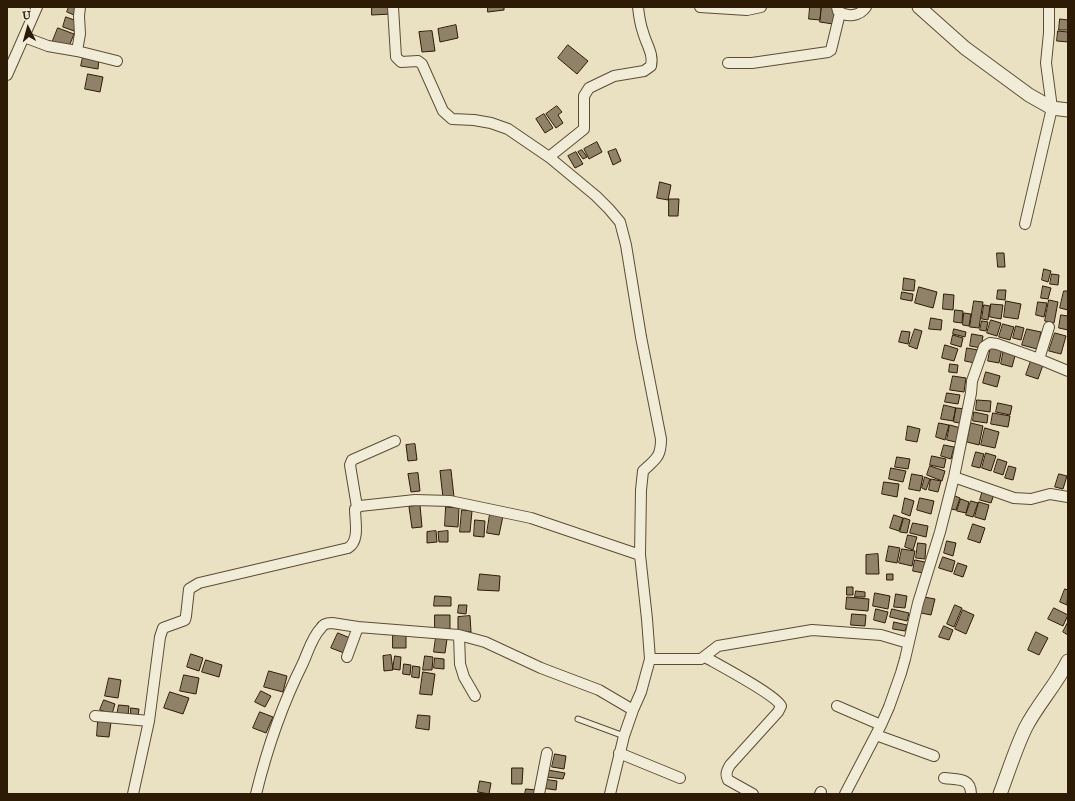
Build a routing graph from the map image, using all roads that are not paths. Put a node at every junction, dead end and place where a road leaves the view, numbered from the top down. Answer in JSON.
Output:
{"nodes":[{"id":1,"x":37,"y":7,"type":"edge"},
{"id":2,"x":80,"y":7,"type":"edge"},
{"id":3,"x":393,"y":7,"type":"edge"},
{"id":4,"x":638,"y":7,"type":"edge"},
{"id":5,"x":700,"y":7,"type":"edge"},
{"id":6,"x":761,"y":7,"type":"edge"},
{"id":7,"x":866,"y":7,"type":"edge"},
{"id":8,"x":919,"y":7,"type":"edge"},
{"id":9,"x":1049,"y":7,"type":"edge"},
{"id":10,"x":839,"y":10,"type":"edge"},
{"id":11,"x":24,"y":37,"type":"junction"},
{"id":12,"x":77,"y":51,"type":"junction"},
{"id":13,"x":117,"y":61,"type":"dead end"},
{"id":14,"x":728,"y":64,"type":"dead end"},
{"id":15,"x":7,"y":75,"type":"edge"},
{"id":16,"x":1052,"y":108,"type":"junction"},
{"id":17,"x":1068,"y":110,"type":"edge"},
{"id":18,"x":549,"y":157,"type":"junction"},
{"id":19,"x":1025,"y":224,"type":"dead end"},
{"id":20,"x":1049,"y":327,"type":"dead end"},
{"id":21,"x":1040,"y":359,"type":"junction"},
{"id":22,"x":1068,"y":371,"type":"edge"},
{"id":23,"x":395,"y":441,"type":"dead end"},
{"id":24,"x":954,"y":477,"type":"junction"},
{"id":25,"x":1068,"y":497,"type":"edge"},
{"id":26,"x":357,"y":507,"type":"junction"},
{"id":27,"x":640,"y":555,"type":"junction"},
{"id":28,"x":358,"y":627,"type":"junction"},
{"id":29,"x":459,"y":635,"type":"junction"},
{"id":30,"x":908,"y":643,"type":"junction"},
{"id":31,"x":347,"y":657,"type":"dead end"},
{"id":32,"x":705,"y":657,"type":"junction"},
{"id":33,"x":650,"y":659,"type":"junction"},
{"id":34,"x":1068,"y":662,"type":"edge"},
{"id":35,"x":475,"y":696,"type":"dead end"},
{"id":36,"x":837,"y":706,"type":"dead end"},
{"id":37,"x":633,"y":710,"type":"junction"},
{"id":38,"x":95,"y":716,"type":"dead end"},
{"id":39,"x":578,"y":719,"type":"dead end"},
{"id":40,"x":149,"y":721,"type":"junction"},
{"id":41,"x":881,"y":726,"type":"junction"},
{"id":42,"x":876,"y":735,"type":"junction"},
{"id":43,"x":624,"y":736,"type":"junction"},
{"id":44,"x":547,"y":753,"type":"dead end"},
{"id":45,"x":619,"y":753,"type":"junction"},
{"id":46,"x":934,"y":756,"type":"dead end"},
{"id":47,"x":680,"y":778,"type":"dead end"},
{"id":48,"x":944,"y":778,"type":"dead end"},
{"id":49,"x":133,"y":794,"type":"edge"},
{"id":50,"x":256,"y":794,"type":"edge"},
{"id":51,"x":539,"y":794,"type":"edge"},
{"id":52,"x":610,"y":794,"type":"edge"},
{"id":53,"x":753,"y":794,"type":"edge"},
{"id":54,"x":845,"y":794,"type":"edge"},
{"id":55,"x":971,"y":794,"type":"edge"},
{"id":56,"x":1000,"y":794,"type":"edge"}],
"edges":[{"from":1,"to":11,"type":"street"},
{"from":2,"to":12,"type":"street"},
{"from":3,"to":18,"type":"street"},
{"from":4,"to":18,"type":"street"},
{"from":5,"to":6,"type":"street"},
{"from":7,"to":10,"type":"street"},
{"from":8,"to":16,"type":"street"},
{"from":9,"to":16,"type":"street"},
{"from":10,"to":14,"type":"street"},
{"from":11,"to":12,"type":"street"},
{"from":11,"to":15,"type":"street"},
{"from":12,"to":13,"type":"street"},
{"from":16,"to":17,"type":"street"},
{"from":16,"to":19,"type":"street"},
{"from":18,"to":27,"type":"street"},
{"from":20,"to":21,"type":"street"},
{"from":21,"to":22,"type":"street"},
{"from":21,"to":24,"type":"street"},
{"from":23,"to":26,"type":"street"},
{"from":24,"to":25,"type":"street"},
{"from":24,"to":30,"type":"street"},
{"from":26,"to":27,"type":"street"},
{"from":26,"to":40,"type":"street"},
{"from":27,"to":33,"type":"street"},
{"from":28,"to":29,"type":"street"},
{"from":28,"to":31,"type":"street"},
{"from":28,"to":50,"type":"street"},
{"from":29,"to":35,"type":"street"},
{"from":29,"to":37,"type":"street"},
{"from":30,"to":32,"type":"street"},
{"from":30,"to":41,"type":"street"},
{"from":32,"to":33,"type":"street"},
{"from":32,"to":53,"type":"street"},
{"from":33,"to":37,"type":"street"},
{"from":34,"to":56,"type":"street"},
{"from":36,"to":41,"type":"street"},
{"from":37,"to":43,"type":"street"},
{"from":38,"to":40,"type":"street"},
{"from":39,"to":43,"type":"lane"},
{"from":40,"to":49,"type":"street"},
{"from":41,"to":42,"type":"street"},
{"from":42,"to":46,"type":"street"},
{"from":42,"to":54,"type":"street"},
{"from":43,"to":45,"type":"street"},
{"from":44,"to":51,"type":"street"},
{"from":45,"to":47,"type":"street"},
{"from":45,"to":52,"type":"street"},
{"from":48,"to":55,"type":"street"}]}
